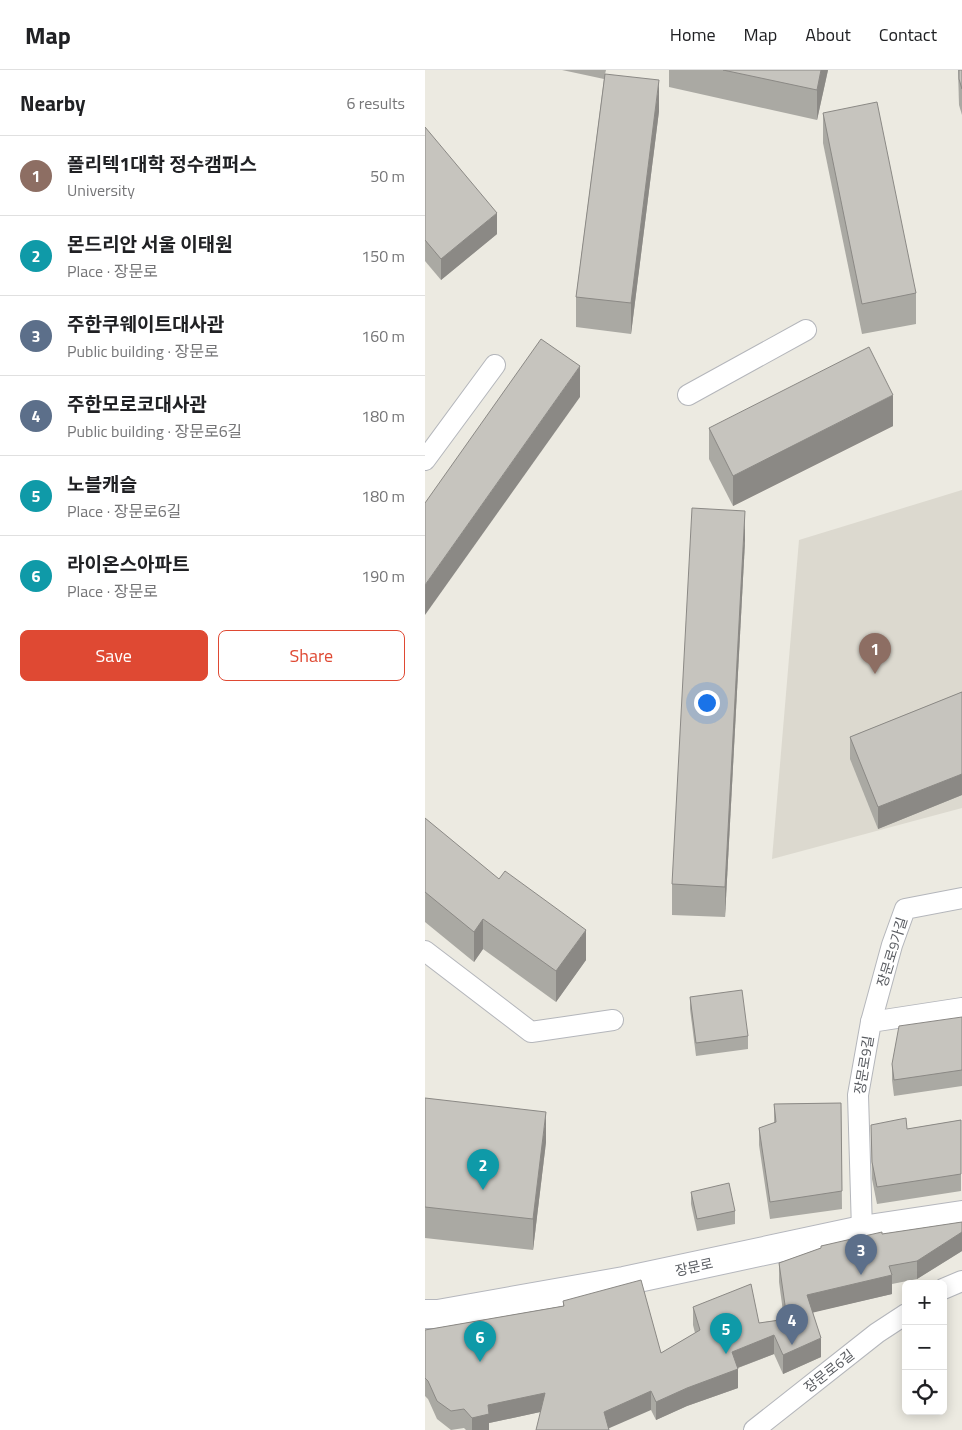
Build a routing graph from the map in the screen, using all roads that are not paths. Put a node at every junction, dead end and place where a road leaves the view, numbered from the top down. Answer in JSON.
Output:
{"nodes":[{"id":1,"x":806,"y":330,"type":"dead end"},
{"id":2,"x":495,"y":365,"type":"dead end"},
{"id":3,"x":688,"y":394,"type":"dead end"},
{"id":4,"x":425,"y":460,"type":"edge"},
{"id":5,"x":962,"y":898,"type":"edge"},
{"id":6,"x":425,"y":951,"type":"edge"},
{"id":7,"x":962,"y":1008,"type":"edge"},
{"id":8,"x":613,"y":1020,"type":"dead end"},
{"id":9,"x":871,"y":1022,"type":"junction"},
{"id":10,"x":962,"y":1215,"type":"edge"},
{"id":11,"x":862,"y":1230,"type":"junction"},
{"id":12,"x":962,"y":1281,"type":"edge"},
{"id":13,"x":947,"y":1287,"type":"edge"},
{"id":14,"x":425,"y":1314,"type":"edge"},
{"id":15,"x":902,"y":1317,"type":"edge"},
{"id":16,"x":754,"y":1430,"type":"edge"}],
"edges":[{"from":1,"to":3,"type":"street"},
{"from":2,"to":4,"type":"street"},
{"from":5,"to":9,"type":"street","name":"장문로9가길"},
{"from":6,"to":8,"type":"street"},
{"from":7,"to":9,"type":"street","name":"장문로9길"},
{"from":9,"to":11,"type":"street","name":"장문로9길"},
{"from":10,"to":11,"type":"street","name":"장문로"},
{"from":11,"to":14,"type":"street","name":"장문로"},
{"from":12,"to":13,"type":"street"},
{"from":15,"to":16,"type":"street","name":"장문로6길"}]}
